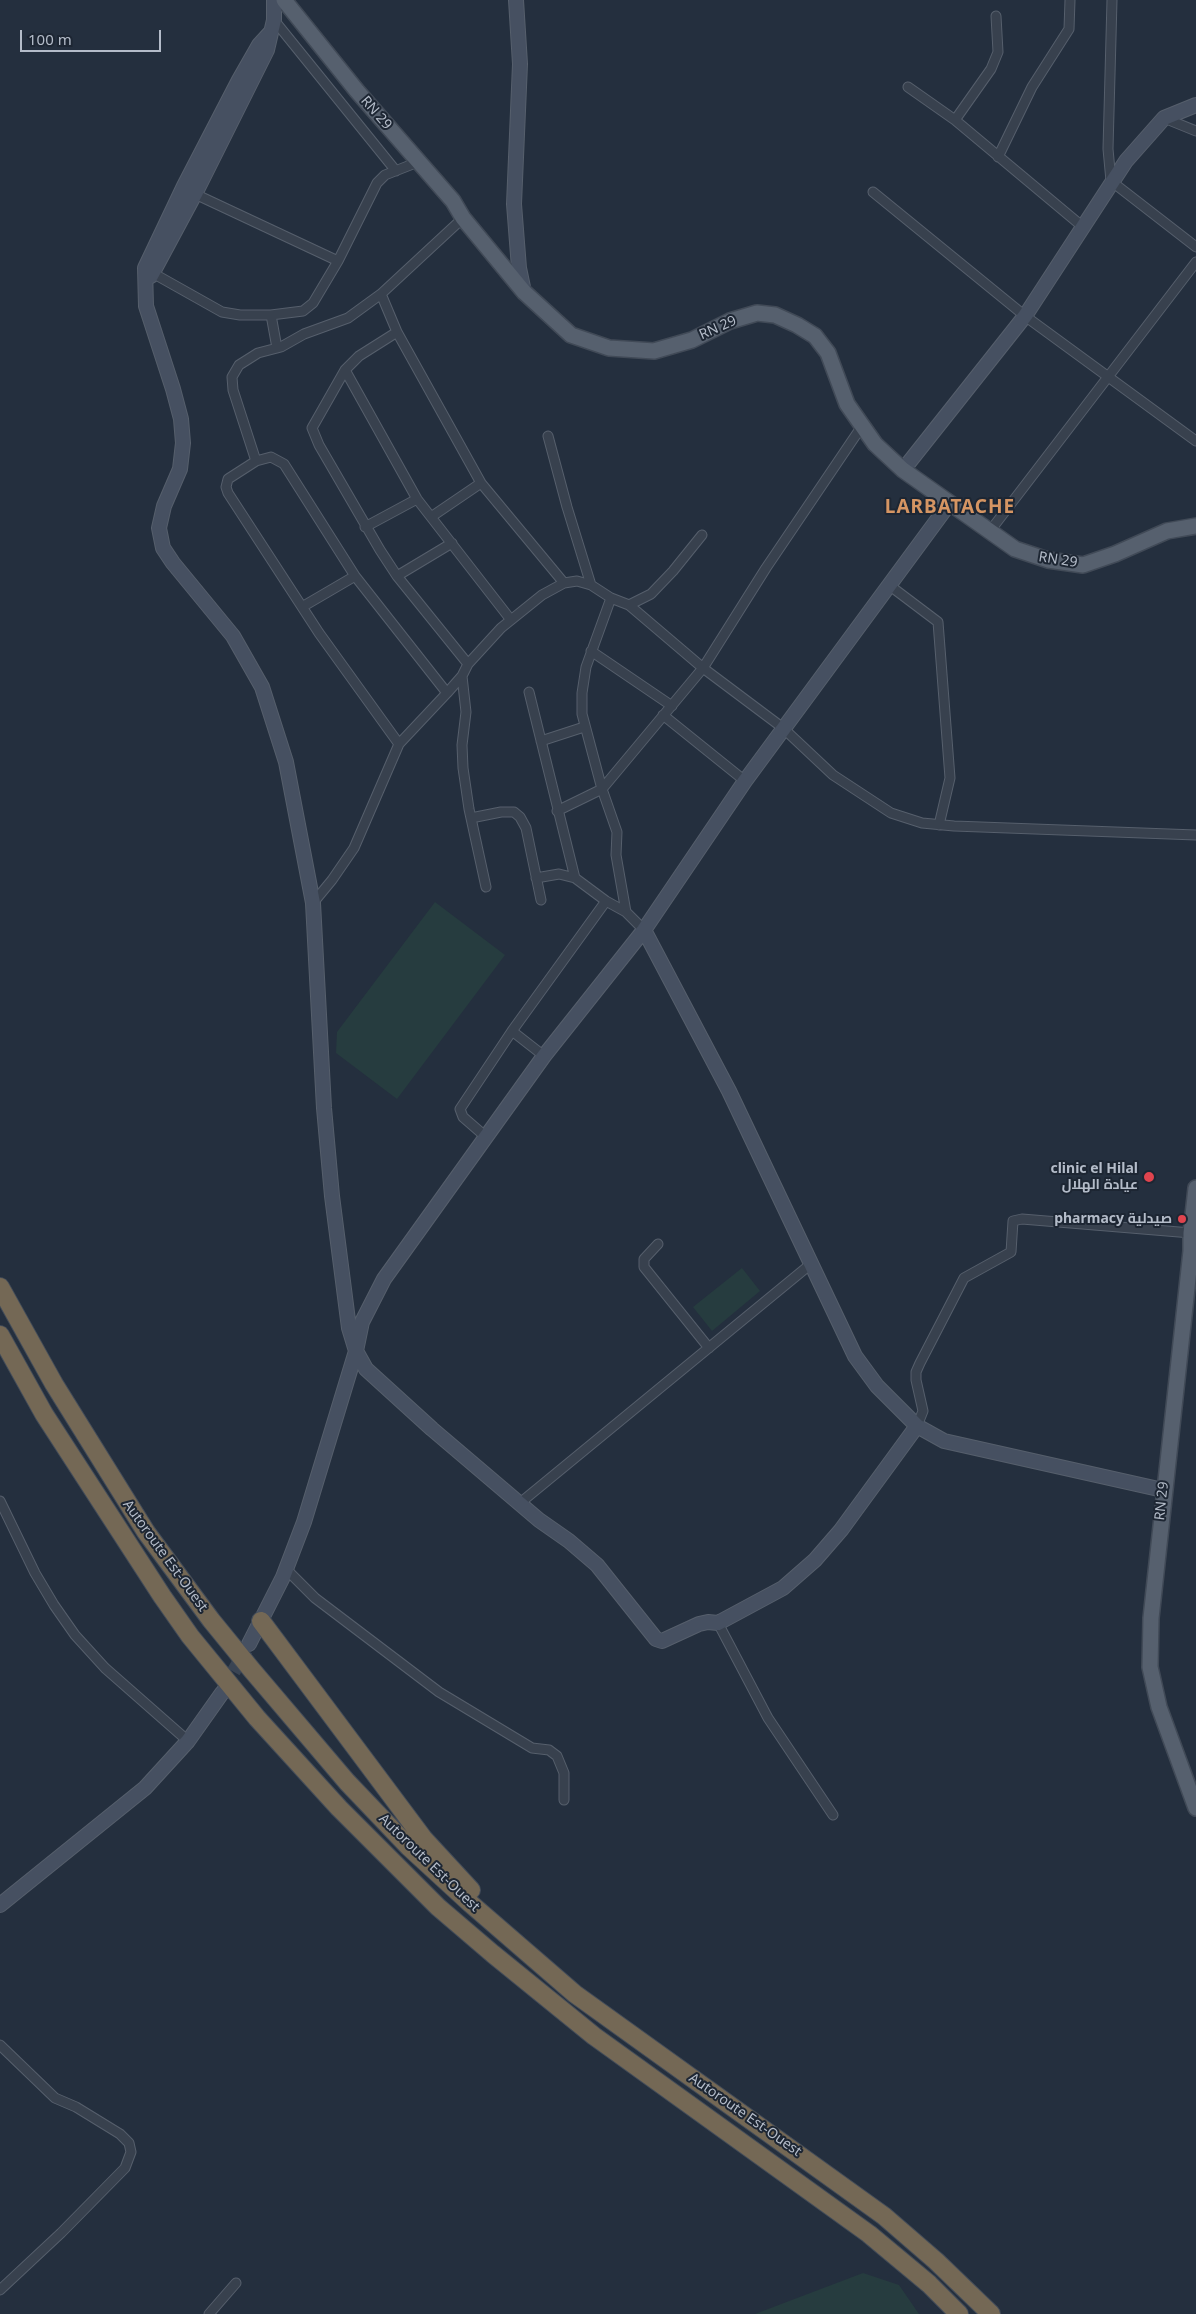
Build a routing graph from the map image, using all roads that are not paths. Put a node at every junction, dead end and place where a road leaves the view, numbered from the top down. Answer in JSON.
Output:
{"nodes":[{"id":1,"x":274,"y":0,"type":"edge"},
{"id":2,"x":284,"y":0,"type":"edge"},
{"id":3,"x":516,"y":0,"type":"edge"},
{"id":4,"x":1070,"y":0,"type":"edge"},
{"id":5,"x":1112,"y":0,"type":"edge"},
{"id":6,"x":996,"y":16,"type":"dead end"},
{"id":7,"x":272,"y":27,"type":"junction"},
{"id":8,"x":908,"y":87,"type":"dead end"},
{"id":9,"x":1196,"y":105,"type":"edge"},
{"id":10,"x":1164,"y":118,"type":"junction"},
{"id":11,"x":955,"y":120,"type":"junction"},
{"id":12,"x":1196,"y":131,"type":"edge"},
{"id":13,"x":998,"y":157,"type":"junction"},
{"id":14,"x":418,"y":162,"type":"junction"},
{"id":15,"x":396,"y":170,"type":"junction"},
{"id":16,"x":1111,"y":180,"type":"junction"},
{"id":17,"x":873,"y":192,"type":"dead end"},
{"id":18,"x":195,"y":194,"type":"junction"},
{"id":19,"x":463,"y":218,"type":"junction"},
{"id":20,"x":1083,"y":227,"type":"junction"},
{"id":21,"x":1196,"y":247,"type":"edge"},
{"id":22,"x":338,"y":261,"type":"junction"},
{"id":23,"x":1196,"y":262,"type":"edge"},
{"id":24,"x":147,"y":275,"type":"junction"},
{"id":25,"x":524,"y":292,"type":"junction"},
{"id":26,"x":381,"y":294,"type":"junction"},
{"id":27,"x":271,"y":315,"type":"junction"},
{"id":28,"x":1025,"y":316,"type":"junction"},
{"id":29,"x":397,"y":332,"type":"junction"},
{"id":30,"x":277,"y":348,"type":"junction"},
{"id":31,"x":345,"y":370,"type":"junction"},
{"id":32,"x":1108,"y":376,"type":"junction"},
{"id":33,"x":862,"y":426,"type":"junction"},
{"id":34,"x":548,"y":436,"type":"dead end"},
{"id":35,"x":1196,"y":441,"type":"edge"},
{"id":36,"x":256,"y":461,"type":"junction"},
{"id":37,"x":903,"y":470,"type":"junction"},
{"id":38,"x":481,"y":483,"type":"junction"},
{"id":39,"x":416,"y":499,"type":"junction"},
{"id":40,"x":949,"y":504,"type":"junction"},
{"id":41,"x":431,"y":517,"type":"junction"},
{"id":42,"x":1196,"y":526,"type":"edge"},
{"id":43,"x":365,"y":527,"type":"junction"},
{"id":44,"x":990,"y":531,"type":"junction"},
{"id":45,"x":702,"y":535,"type":"dead end"},
{"id":46,"x":452,"y":543,"type":"junction"},
{"id":47,"x":355,"y":576,"type":"junction"},
{"id":48,"x":397,"y":576,"type":"junction"},
{"id":49,"x":564,"y":583,"type":"junction"},
{"id":50,"x":591,"y":584,"type":"junction"},
{"id":51,"x":889,"y":585,"type":"junction"},
{"id":52,"x":611,"y":598,"type":"junction"},
{"id":53,"x":629,"y":606,"type":"junction"},
{"id":54,"x":302,"y":607,"type":"junction"},
{"id":55,"x":511,"y":620,"type":"junction"},
{"id":56,"x":591,"y":651,"type":"junction"},
{"id":57,"x":468,"y":664,"type":"junction"},
{"id":58,"x":703,"y":668,"type":"junction"},
{"id":59,"x":462,"y":676,"type":"junction"},
{"id":60,"x":529,"y":692,"type":"dead end"},
{"id":61,"x":447,"y":693,"type":"junction"},
{"id":62,"x":672,"y":706,"type":"junction"},
{"id":63,"x":663,"y":716,"type":"junction"},
{"id":64,"x":584,"y":727,"type":"junction"},
{"id":65,"x":783,"y":728,"type":"junction"},
{"id":66,"x":541,"y":741,"type":"junction"},
{"id":67,"x":399,"y":744,"type":"junction"},
{"id":68,"x":745,"y":781,"type":"junction"},
{"id":69,"x":602,"y":789,"type":"junction"},
{"id":70,"x":557,"y":811,"type":"junction"},
{"id":71,"x":471,"y":818,"type":"junction"},
{"id":72,"x":939,"y":825,"type":"junction"},
{"id":73,"x":1196,"y":835,"type":"edge"},
{"id":74,"x":536,"y":878,"type":"junction"},
{"id":75,"x":575,"y":878,"type":"junction"},
{"id":76,"x":486,"y":887,"type":"dead end"},
{"id":77,"x":541,"y":900,"type":"dead end"},
{"id":78,"x":606,"y":901,"type":"junction"},
{"id":79,"x":313,"y":903,"type":"junction"},
{"id":80,"x":626,"y":912,"type":"junction"},
{"id":81,"x":644,"y":930,"type":"junction"},
{"id":82,"x":512,"y":1031,"type":"junction"},
{"id":83,"x":544,"y":1056,"type":"junction"},
{"id":84,"x":486,"y":1137,"type":"junction"},
{"id":85,"x":1196,"y":1188,"type":"edge"},
{"id":86,"x":1191,"y":1233,"type":"junction"},
{"id":87,"x":658,"y":1244,"type":"dead end"},
{"id":88,"x":1194,"y":1252,"type":"edge"},
{"id":89,"x":812,"y":1263,"type":"junction"},
{"id":90,"x":0,"y":1287,"type":"edge"},
{"id":91,"x":0,"y":1335,"type":"edge"},
{"id":92,"x":709,"y":1348,"type":"junction"},
{"id":93,"x":356,"y":1351,"type":"junction"},
{"id":94,"x":917,"y":1426,"type":"junction"},
{"id":95,"x":1163,"y":1490,"type":"junction"},
{"id":96,"x":0,"y":1501,"type":"edge"},
{"id":97,"x":520,"y":1503,"type":"junction"},
{"id":98,"x":286,"y":1569,"type":"junction"},
{"id":99,"x":261,"y":1622,"type":"junction"},
{"id":100,"x":718,"y":1623,"type":"junction"},
{"id":101,"x":249,"y":1644,"type":"tunnel mouth"},
{"id":102,"x":222,"y":1693,"type":"tunnel mouth"},
{"id":103,"x":188,"y":1741,"type":"junction"},
{"id":104,"x":564,"y":1800,"type":"dead end"},
{"id":105,"x":1196,"y":1808,"type":"edge"},
{"id":106,"x":833,"y":1815,"type":"dead end"},
{"id":107,"x":0,"y":1906,"type":"edge"},
{"id":108,"x":540,"y":1963,"type":"junction"},
{"id":109,"x":0,"y":2045,"type":"edge"},
{"id":110,"x":236,"y":2283,"type":"dead end"},
{"id":111,"x":0,"y":2290,"type":"edge"},
{"id":112,"x":209,"y":2314,"type":"edge"},
{"id":113,"x":959,"y":2314,"type":"edge"},
{"id":114,"x":991,"y":2314,"type":"edge"}],
"edges":[{"from":1,"to":7,"type":"street"},
{"from":2,"to":14,"type":"main road","name":"RN 29","number":"RN 29"},
{"from":3,"to":25,"type":"street"},
{"from":4,"to":13,"type":"street"},
{"from":5,"to":16,"type":"street"},
{"from":6,"to":11,"type":"street"},
{"from":7,"to":15,"type":"street"},
{"from":7,"to":18,"type":"street"},
{"from":7,"to":24,"type":"street"},
{"from":8,"to":11,"type":"street"},
{"from":9,"to":10,"type":"street"},
{"from":10,"to":12,"type":"street"},
{"from":10,"to":16,"type":"street"},
{"from":11,"to":13,"type":"street"},
{"from":13,"to":20,"type":"street"},
{"from":14,"to":15,"type":"street"},
{"from":14,"to":19,"type":"main road","name":"RN 29","number":"RN 29"},
{"from":15,"to":22,"type":"street"},
{"from":16,"to":20,"type":"street"},
{"from":16,"to":21,"type":"street"},
{"from":17,"to":28,"type":"street"},
{"from":18,"to":22,"type":"street"},
{"from":18,"to":24,"type":"street"},
{"from":19,"to":25,"type":"main road","name":"RN 29","number":"RN 29"},
{"from":19,"to":26,"type":"street"},
{"from":20,"to":28,"type":"street"},
{"from":22,"to":27,"type":"street"},
{"from":23,"to":32,"type":"street"},
{"from":24,"to":27,"type":"street"},
{"from":24,"to":79,"type":"street"},
{"from":25,"to":33,"type":"main road","name":"RN 29","number":"RN 29"},
{"from":26,"to":29,"type":"street"},
{"from":26,"to":30,"type":"street"},
{"from":27,"to":30,"type":"street"},
{"from":28,"to":32,"type":"street"},
{"from":28,"to":37,"type":"street"},
{"from":29,"to":31,"type":"street"},
{"from":29,"to":38,"type":"street"},
{"from":30,"to":36,"type":"street"},
{"from":31,"to":39,"type":"street"},
{"from":31,"to":43,"type":"street"},
{"from":32,"to":35,"type":"street"},
{"from":32,"to":44,"type":"street"},
{"from":33,"to":37,"type":"main road","name":"RN 29","number":"RN 29"},
{"from":33,"to":58,"type":"street"},
{"from":34,"to":50,"type":"street"},
{"from":36,"to":47,"type":"street"},
{"from":36,"to":54,"type":"street"},
{"from":37,"to":40,"type":"main road","name":"RN 29","number":"RN 29"},
{"from":38,"to":41,"type":"street"},
{"from":38,"to":49,"type":"street"},
{"from":39,"to":41,"type":"street"},
{"from":39,"to":43,"type":"street"},
{"from":40,"to":44,"type":"main road","name":"RN 29","number":"RN 29"},
{"from":40,"to":51,"type":"street"},
{"from":41,"to":46,"type":"street"},
{"from":42,"to":44,"type":"main road","name":"RN 29","number":"RN 29"},
{"from":43,"to":48,"type":"street"},
{"from":45,"to":53,"type":"street"},
{"from":46,"to":48,"type":"street"},
{"from":46,"to":55,"type":"street"},
{"from":47,"to":54,"type":"street"},
{"from":47,"to":61,"type":"street"},
{"from":48,"to":57,"type":"street"},
{"from":49,"to":50,"type":"street"},
{"from":49,"to":55,"type":"street"},
{"from":50,"to":52,"type":"street"},
{"from":51,"to":65,"type":"street"},
{"from":51,"to":72,"type":"street"},
{"from":52,"to":53,"type":"street"},
{"from":52,"to":56,"type":"street"},
{"from":53,"to":58,"type":"street"},
{"from":54,"to":67,"type":"street"},
{"from":55,"to":57,"type":"street"},
{"from":56,"to":62,"type":"street"},
{"from":56,"to":64,"type":"street"},
{"from":57,"to":59,"type":"street"},
{"from":58,"to":62,"type":"street"},
{"from":58,"to":65,"type":"street"},
{"from":59,"to":61,"type":"street"},
{"from":59,"to":71,"type":"street"},
{"from":60,"to":66,"type":"street"},
{"from":61,"to":67,"type":"street"},
{"from":62,"to":63,"type":"street"},
{"from":63,"to":68,"type":"street"},
{"from":63,"to":69,"type":"street"},
{"from":64,"to":66,"type":"street"},
{"from":64,"to":69,"type":"street"},
{"from":65,"to":68,"type":"street"},
{"from":65,"to":72,"type":"street"},
{"from":66,"to":70,"type":"street"},
{"from":67,"to":79,"type":"street"},
{"from":68,"to":81,"type":"street"},
{"from":69,"to":70,"type":"street"},
{"from":69,"to":80,"type":"street"},
{"from":70,"to":75,"type":"street"},
{"from":71,"to":74,"type":"street"},
{"from":71,"to":76,"type":"street"},
{"from":72,"to":73,"type":"street"},
{"from":74,"to":75,"type":"street"},
{"from":74,"to":77,"type":"street"},
{"from":75,"to":78,"type":"street"},
{"from":78,"to":80,"type":"street"},
{"from":78,"to":82,"type":"street"},
{"from":79,"to":93,"type":"street"},
{"from":80,"to":81,"type":"street"},
{"from":81,"to":83,"type":"street"},
{"from":81,"to":89,"type":"street"},
{"from":82,"to":83,"type":"street"},
{"from":82,"to":84,"type":"street"},
{"from":83,"to":84,"type":"street"},
{"from":84,"to":93,"type":"street"},
{"from":85,"to":86,"type":"main road","name":"RN 29","number":"RN 29"},
{"from":86,"to":88,"type":"main road","name":"RN 29","number":"RN 29"},
{"from":86,"to":94,"type":"street"},
{"from":87,"to":92,"type":"street"},
{"from":88,"to":95,"type":"main road","name":"RN 29","number":"RN 29"},
{"from":89,"to":92,"type":"street"},
{"from":89,"to":94,"type":"street"},
{"from":90,"to":108,"type":"highway","name":"Autoroute Est-Ouest"},
{"from":91,"to":113,"type":"highway","name":"Autoroute Est-Ouest"},
{"from":92,"to":97,"type":"street"},
{"from":93,"to":97,"type":"street"},
{"from":93,"to":98,"type":"street"},
{"from":94,"to":95,"type":"street"},
{"from":94,"to":100,"type":"street"},
{"from":95,"to":105,"type":"main road","name":"RN 29","number":"RN 29"},
{"from":96,"to":103,"type":"street"},
{"from":97,"to":100,"type":"street"},
{"from":98,"to":99,"type":"street"},
{"from":98,"to":104,"type":"street"},
{"from":99,"to":101,"type":"street"},
{"from":99,"to":108,"type":"highway"},
{"from":100,"to":106,"type":"street"},
{"from":102,"to":103,"type":"street"},
{"from":103,"to":107,"type":"street"},
{"from":108,"to":114,"type":"highway","name":"Autoroute Est-Ouest"},
{"from":109,"to":111,"type":"street"},
{"from":110,"to":112,"type":"street"}]}
